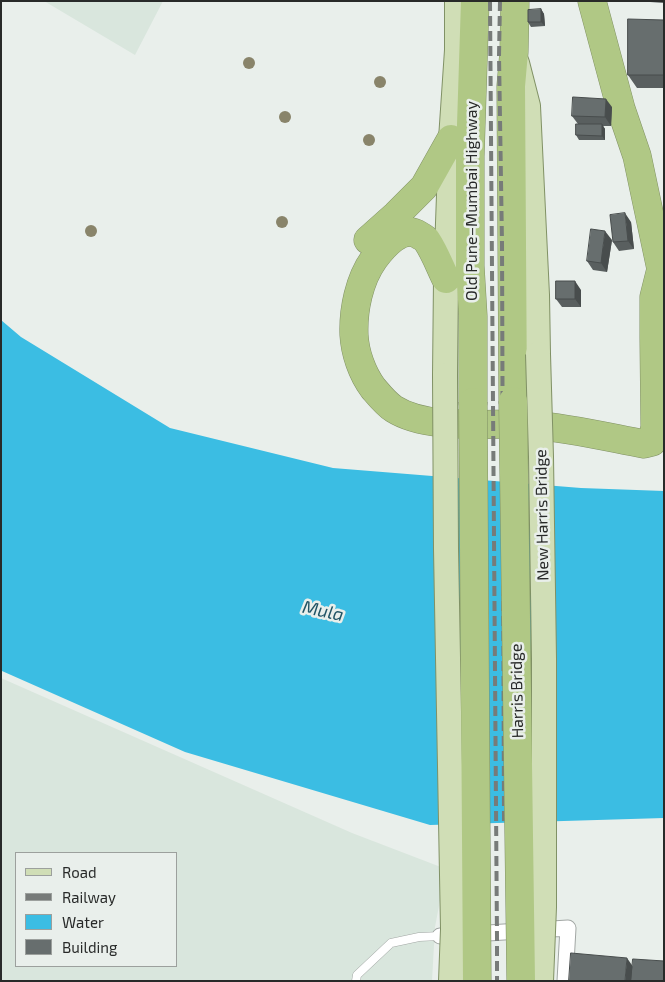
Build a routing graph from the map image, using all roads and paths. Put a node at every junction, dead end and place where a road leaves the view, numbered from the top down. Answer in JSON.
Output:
{"nodes":[{"id":1,"x":457,"y":1,"type":"edge"},
{"id":2,"x":475,"y":1,"type":"edge"},
{"id":3,"x":515,"y":1,"type":"edge"},
{"id":4,"x":592,"y":1,"type":"edge"},
{"id":5,"x":514,"y":52,"type":"junction"},
{"id":6,"x":451,"y":139,"type":"junction"},
{"id":7,"x":662,"y":272,"type":"edge"},
{"id":8,"x":446,"y":279,"type":"junction"},
{"id":9,"x":664,"y":455,"type":"edge"},
{"id":10,"x":440,"y":936,"type":"joint"},
{"id":11,"x":356,"y":981,"type":"edge"},
{"id":12,"x":451,"y":981,"type":"edge"},
{"id":13,"x":477,"y":981,"type":"edge"},
{"id":14,"x":521,"y":981,"type":"edge"},
{"id":15,"x":541,"y":981,"type":"edge"},
{"id":16,"x":565,"y":981,"type":"edge"}],
"edges":[{"from":1,"to":6,"type":"main road"},
{"from":2,"to":13,"type":"highway","name":"Old Pune–Mumbai Highway","bridge":true},
{"from":3,"to":5,"type":"highway"},
{"from":4,"to":7,"type":"highway"},
{"from":5,"to":14,"type":"highway","name":"Harris Bridge","bridge":true},
{"from":5,"to":15,"type":"main road","name":"New Harris Bridge","bridge":true},
{"from":6,"to":8,"type":"main road"},
{"from":6,"to":9,"type":"highway"},
{"from":7,"to":8,"type":"highway"},
{"from":8,"to":12,"type":"main road","bridge":true},
{"from":10,"to":11,"type":"lane"},
{"from":10,"to":16,"type":"street"}]}
